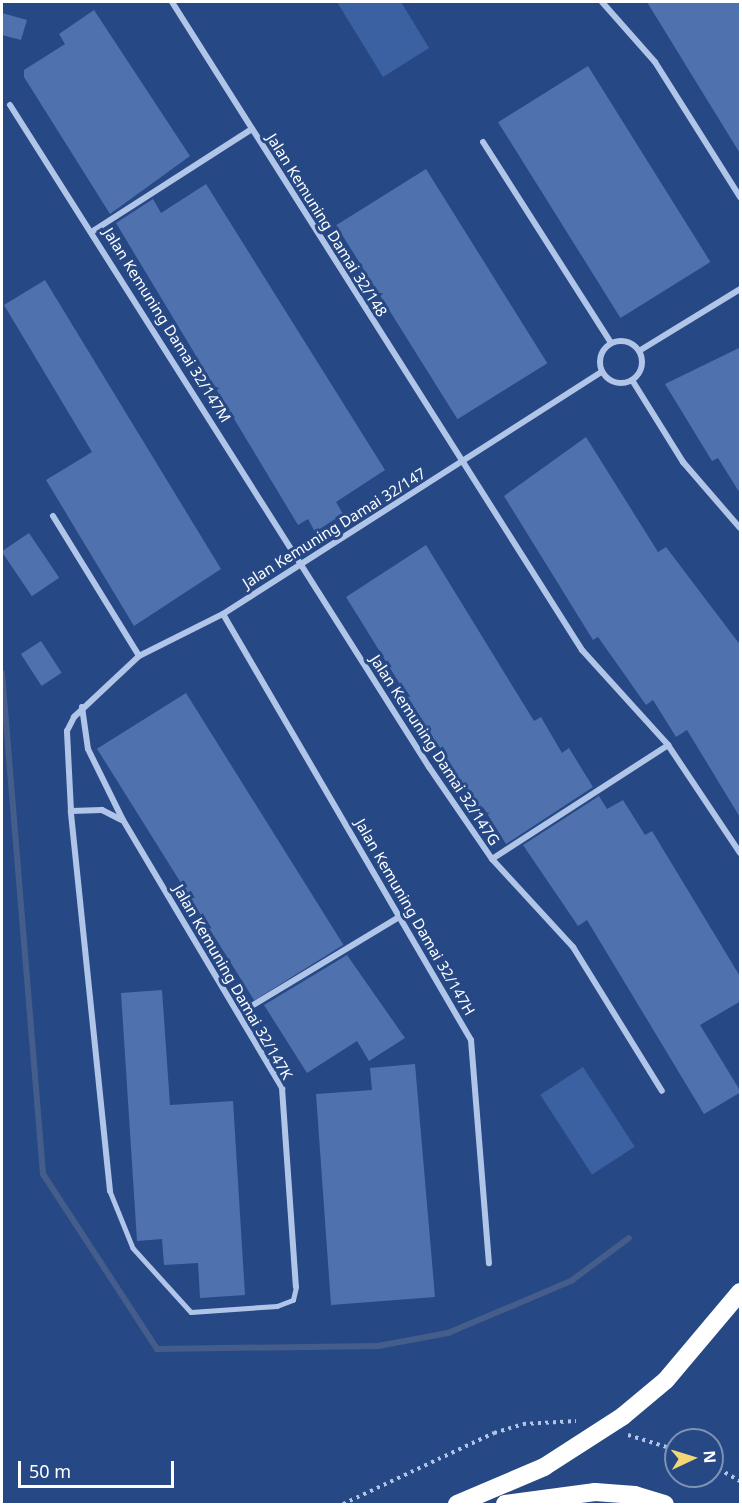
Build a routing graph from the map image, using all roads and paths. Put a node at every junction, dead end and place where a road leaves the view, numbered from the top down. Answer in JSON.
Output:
{"nodes":[{"id":1,"x":172,"y":2,"type":"edge"},
{"id":2,"x":602,"y":2,"type":"edge"},
{"id":3,"x":10,"y":105,"type":"dead end"},
{"id":4,"x":252,"y":129,"type":"junction"},
{"id":5,"x":483,"y":142,"type":"dead end"},
{"id":6,"x":741,"y":196,"type":"edge"},
{"id":7,"x":93,"y":231,"type":"junction"},
{"id":8,"x":741,"y":289,"type":"edge"},
{"id":9,"x":611,"y":343,"type":"junction"},
{"id":10,"x":639,"y":351,"type":"junction"},
{"id":11,"x":602,"y":372,"type":"junction"},
{"id":12,"x":632,"y":380,"type":"junction"},
{"id":13,"x":463,"y":462,"type":"junction"},
{"id":14,"x":53,"y":516,"type":"dead end"},
{"id":15,"x":741,"y":528,"type":"edge"},
{"id":16,"x":302,"y":561,"type":"junction"},
{"id":17,"x":223,"y":614,"type":"junction"},
{"id":18,"x":139,"y":656,"type":"junction"},
{"id":19,"x":82,"y":707,"type":"junction"},
{"id":20,"x":668,"y":745,"type":"junction"},
{"id":21,"x":71,"y":811,"type":"junction"},
{"id":22,"x":123,"y":820,"type":"junction"},
{"id":23,"x":741,"y":853,"type":"edge"},
{"id":24,"x":492,"y":859,"type":"junction"},
{"id":25,"x":401,"y":916,"type":"junction"},
{"id":26,"x":240,"y":1013,"type":"junction"},
{"id":27,"x":662,"y":1091,"type":"dead end"},
{"id":28,"x":110,"y":1191,"type":"joint"},
{"id":29,"x":489,"y":1263,"type":"dead end"},
{"id":30,"x":296,"y":1287,"type":"joint"},
{"id":31,"x":741,"y":1292,"type":"edge"},
{"id":32,"x":576,"y":1421,"type":"dead end"},
{"id":33,"x":625,"y":1434,"type":"dead end"},
{"id":34,"x":664,"y":1446,"type":"edge"},
{"id":35,"x":724,"y":1472,"type":"edge"},
{"id":36,"x":741,"y":1481,"type":"edge"},
{"id":37,"x":343,"y":1504,"type":"edge"},
{"id":38,"x":457,"y":1504,"type":"edge"},
{"id":39,"x":505,"y":1504,"type":"edge"},
{"id":40,"x":665,"y":1504,"type":"edge"}],
"edges":[{"from":1,"to":4,"type":"street","name":"Jalan Kemuning Damai 32/148"},
{"from":2,"to":6,"type":"street"},
{"from":3,"to":7,"type":"street","name":"Jalan Kemuning Damai 32/147M"},
{"from":4,"to":7,"type":"street"},
{"from":4,"to":13,"type":"street","name":"Jalan Kemuning Damai 32/148"},
{"from":5,"to":9,"type":"street"},
{"from":7,"to":16,"type":"street","name":"Jalan Kemuning Damai 32/147M"},
{"from":8,"to":10,"type":"street"},
{"from":9,"to":10,"type":"street"},
{"from":9,"to":11,"type":"street"},
{"from":10,"to":12,"type":"street"},
{"from":11,"to":12,"type":"street"},
{"from":11,"to":13,"type":"street","name":"Jalan Kemuning Damai 32/147"},
{"from":12,"to":15,"type":"street"},
{"from":13,"to":16,"type":"street","name":"Jalan Kemuning Damai 32/147"},
{"from":13,"to":20,"type":"street","name":"Jalan Kemuning Damai 32/148"},
{"from":14,"to":18,"type":"street"},
{"from":16,"to":17,"type":"street","name":"Jalan Kemuning Damai 32/147"},
{"from":16,"to":24,"type":"street","name":"Jalan Kemuning Damai 32/147G"},
{"from":17,"to":18,"type":"street","name":"Jalan Kemuning Damai 32/147"},
{"from":17,"to":25,"type":"street","name":"Jalan Kemuning Damai 32/147H"},
{"from":18,"to":19,"type":"street","name":"Jalan Kemuning Damai 32/147"},
{"from":19,"to":21,"type":"street","name":"Jalan Kemuning Damai 32/147"},
{"from":19,"to":22,"type":"street","name":"Jalan Kemuning Damai 32/147K"},
{"from":20,"to":23,"type":"street","name":"Jalan Kemuning Damai 32/148"},
{"from":20,"to":24,"type":"street"},
{"from":21,"to":22,"type":"street"},
{"from":21,"to":28,"type":"street","name":"Jalan Kemuning Damai 32/147"},
{"from":22,"to":26,"type":"street","name":"Jalan Kemuning Damai 32/147K"},
{"from":24,"to":27,"type":"street","name":"Jalan Kemuning Damai 32/147G"},
{"from":25,"to":26,"type":"street"},
{"from":25,"to":29,"type":"street","name":"Jalan Kemuning Damai 32/147H"},
{"from":26,"to":30,"type":"street","name":"Jalan Kemuning Damai 32/147K"},
{"from":28,"to":30,"type":"lane"},
{"from":31,"to":38,"type":"highway"},
{"from":32,"to":37,"type":"path"},
{"from":33,"to":34,"type":"path"},
{"from":35,"to":36,"type":"path"},
{"from":39,"to":40,"type":"highway"}]}
